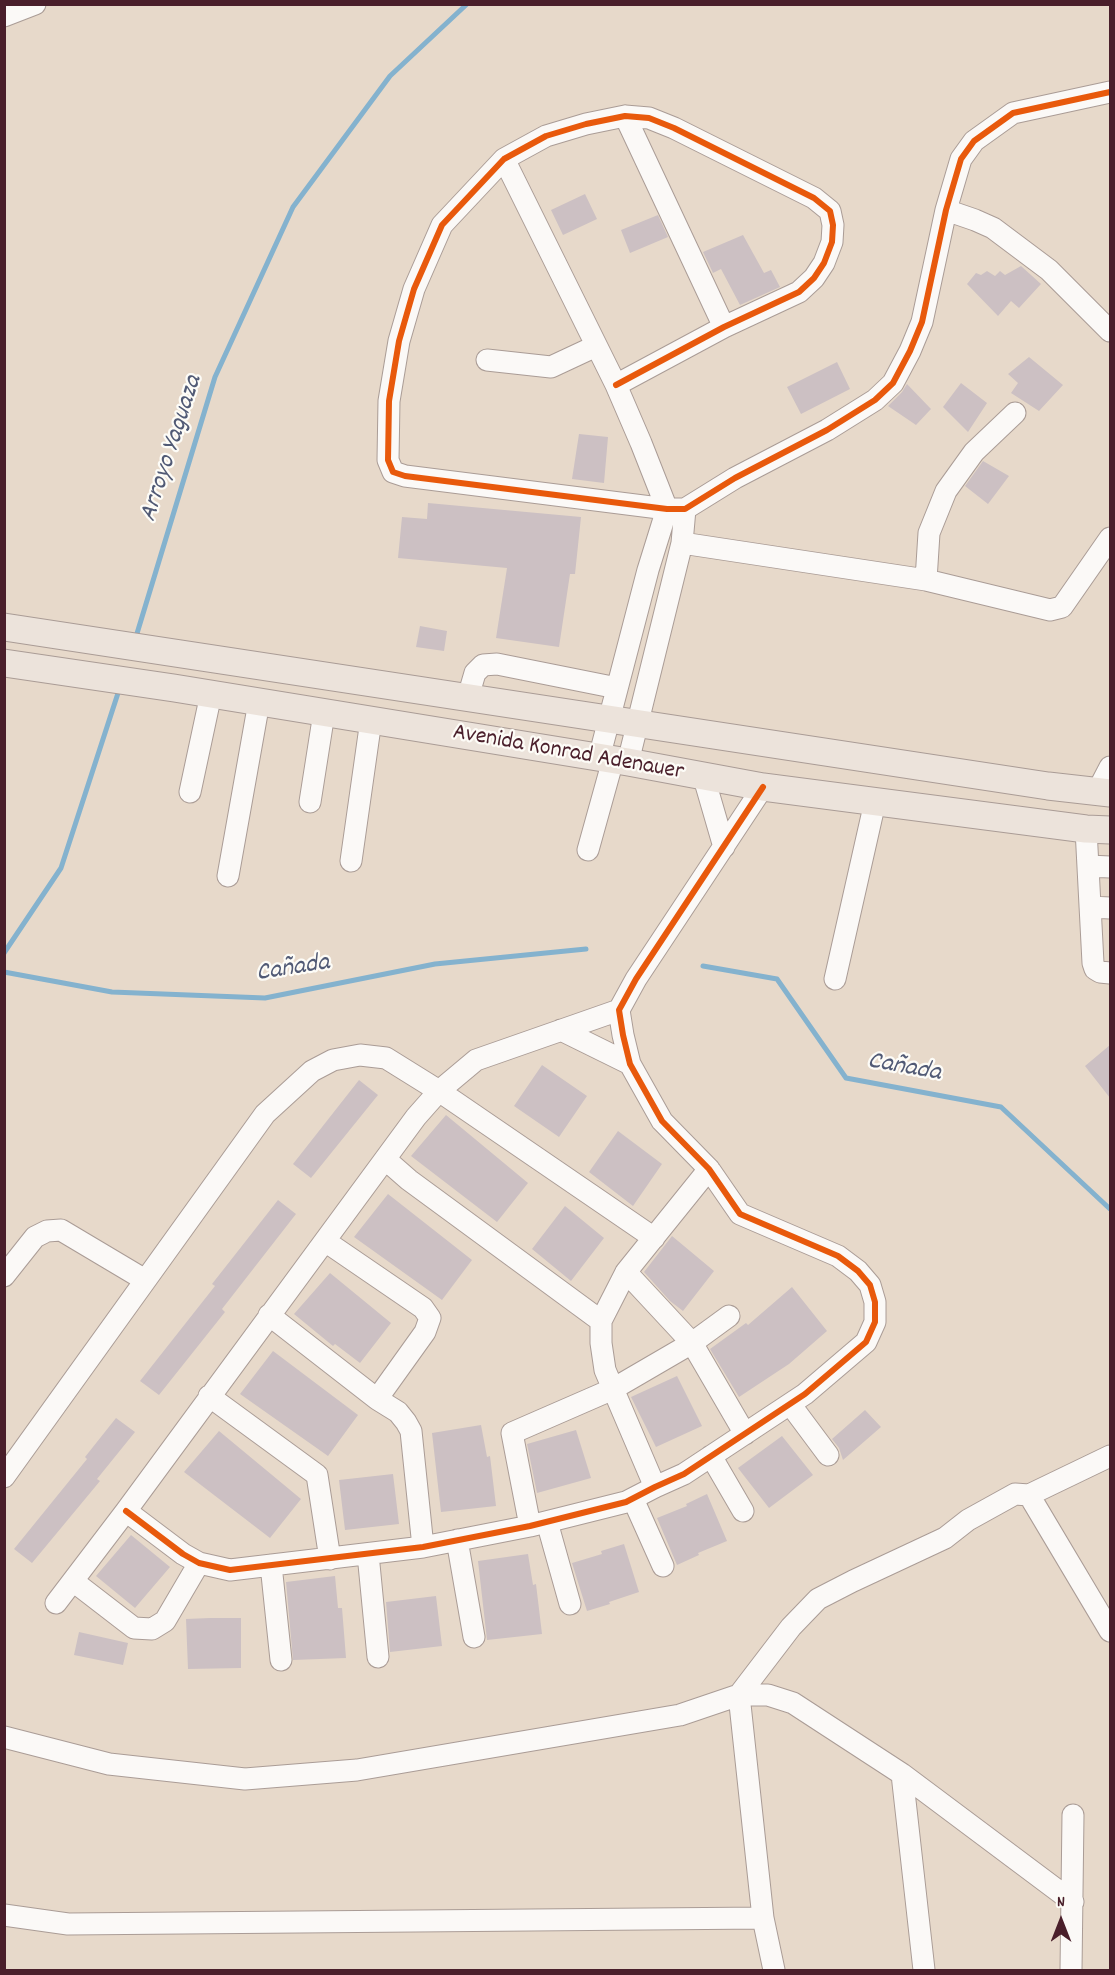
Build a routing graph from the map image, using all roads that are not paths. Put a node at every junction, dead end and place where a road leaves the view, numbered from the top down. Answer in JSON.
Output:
{"nodes":[{"id":1,"x":35,"y":4,"type":"edge"},
{"id":2,"x":4,"y":16,"type":"edge"},
{"id":3,"x":1110,"y":92,"type":"edge"},
{"id":4,"x":625,"y":116,"type":"junction"},
{"id":5,"x":504,"y":159,"type":"junction"},
{"id":6,"x":946,"y":210,"type":"junction"},
{"id":7,"x":724,"y":327,"type":"junction"},
{"id":8,"x":1110,"y":331,"type":"edge"},
{"id":9,"x":596,"y":346,"type":"junction"},
{"id":10,"x":487,"y":360,"type":"dead end"},
{"id":11,"x":616,"y":385,"type":"junction"},
{"id":12,"x":1015,"y":413,"type":"dead end"},
{"id":13,"x":676,"y":509,"type":"junction"},
{"id":14,"x":1110,"y":538,"type":"edge"},
{"id":15,"x":682,"y":543,"type":"junction"},
{"id":16,"x":926,"y":580,"type":"junction"},
{"id":17,"x":4,"y":627,"type":"edge"},
{"id":18,"x":16,"y":665,"type":"edge"},
{"id":19,"x":616,"y":688,"type":"junction"},
{"id":20,"x":211,"y":694,"type":"junction"},
{"id":21,"x":468,"y":697,"type":"junction"},
{"id":22,"x":259,"y":702,"type":"junction"},
{"id":23,"x":324,"y":713,"type":"junction"},
{"id":24,"x":608,"y":718,"type":"junction"},
{"id":25,"x":371,"y":720,"type":"junction"},
{"id":26,"x":637,"y":723,"type":"junction"},
{"id":27,"x":613,"y":760,"type":"junction"},
{"id":28,"x":1110,"y":767,"type":"edge"},
{"id":29,"x":704,"y":778,"type":"junction"},
{"id":30,"x":763,"y":787,"type":"junction"},
{"id":31,"x":190,"y":792,"type":"dead end"},
{"id":32,"x":1104,"y":793,"type":"edge"},
{"id":33,"x":310,"y":802,"type":"dead end"},
{"id":34,"x":875,"y":802,"type":"junction"},
{"id":35,"x":1098,"y":830,"type":"edge"},
{"id":36,"x":724,"y":847,"type":"junction"},
{"id":37,"x":588,"y":850,"type":"dead end"},
{"id":38,"x":351,"y":861,"type":"dead end"},
{"id":39,"x":1088,"y":866,"type":"junction"},
{"id":40,"x":1110,"y":867,"type":"edge"},
{"id":41,"x":228,"y":876,"type":"dead end"},
{"id":42,"x":1100,"y":908,"type":"edge"},
{"id":43,"x":1110,"y":973,"type":"edge"},
{"id":44,"x":836,"y":979,"type":"dead end"},
{"id":45,"x":619,"y":1010,"type":"junction"},
{"id":46,"x":561,"y":1030,"type":"junction"},
{"id":47,"x":630,"y":1064,"type":"junction"},
{"id":48,"x":439,"y":1091,"type":"junction"},
{"id":49,"x":385,"y":1159,"type":"junction"},
{"id":50,"x":709,"y":1169,"type":"junction"},
{"id":51,"x":654,"y":1238,"type":"junction"},
{"id":52,"x":324,"y":1241,"type":"junction"},
{"id":53,"x":627,"y":1272,"type":"junction"},
{"id":54,"x":4,"y":1276,"type":"edge"},
{"id":55,"x":145,"y":1280,"type":"junction"},
{"id":56,"x":270,"y":1315,"type":"junction"},
{"id":57,"x":729,"y":1316,"type":"dead end"},
{"id":58,"x":601,"y":1321,"type":"junction"},
{"id":59,"x":692,"y":1343,"type":"junction"},
{"id":60,"x":613,"y":1389,"type":"junction"},
{"id":61,"x":209,"y":1396,"type":"junction"},
{"id":62,"x":376,"y":1399,"type":"junction"},
{"id":63,"x":790,"y":1404,"type":"junction"},
{"id":64,"x":745,"y":1434,"type":"junction"},
{"id":65,"x":828,"y":1455,"type":"dead end"},
{"id":66,"x":711,"y":1456,"type":"junction"},
{"id":67,"x":1110,"y":1456,"type":"edge"},
{"id":68,"x":4,"y":1477,"type":"edge"},
{"id":69,"x":655,"y":1486,"type":"junction"},
{"id":70,"x":1029,"y":1495,"type":"junction"},
{"id":71,"x":633,"y":1499,"type":"junction"},
{"id":72,"x":743,"y":1510,"type":"dead end"},
{"id":73,"x":126,"y":1511,"type":"junction"},
{"id":74,"x":538,"y":1524,"type":"junction"},
{"id":75,"x":458,"y":1540,"type":"junction"},
{"id":76,"x":423,"y":1547,"type":"junction"},
{"id":77,"x":368,"y":1554,"type":"junction"},
{"id":78,"x":330,"y":1559,"type":"junction"},
{"id":79,"x":199,"y":1563,"type":"junction"},
{"id":80,"x":271,"y":1565,"type":"junction"},
{"id":81,"x":663,"y":1566,"type":"dead end"},
{"id":82,"x":73,"y":1581,"type":"junction"},
{"id":83,"x":56,"y":1603,"type":"dead end"},
{"id":84,"x":570,"y":1604,"type":"dead end"},
{"id":85,"x":1110,"y":1631,"type":"edge"},
{"id":86,"x":474,"y":1637,"type":"dead end"},
{"id":87,"x":378,"y":1657,"type":"dead end"},
{"id":88,"x":281,"y":1659,"type":"dead end"},
{"id":89,"x":739,"y":1695,"type":"junction"},
{"id":90,"x":4,"y":1737,"type":"edge"},
{"id":91,"x":902,"y":1774,"type":"junction"},
{"id":92,"x":1073,"y":1815,"type":"dead end"},
{"id":93,"x":1073,"y":1902,"type":"junction"},
{"id":94,"x":4,"y":1915,"type":"edge"},
{"id":95,"x":764,"y":1918,"type":"junction"},
{"id":96,"x":774,"y":1971,"type":"edge"},
{"id":97,"x":924,"y":1971,"type":"edge"},
{"id":98,"x":1071,"y":1971,"type":"edge"}],
"edges":[{"from":1,"to":2,"type":"street"},
{"from":3,"to":6,"type":"street"},
{"from":4,"to":5,"type":"street"},
{"from":4,"to":7,"type":"street"},
{"from":4,"to":7,"type":"street"},
{"from":5,"to":9,"type":"street"},
{"from":5,"to":13,"type":"street"},
{"from":6,"to":8,"type":"street"},
{"from":6,"to":13,"type":"street"},
{"from":7,"to":11,"type":"street"},
{"from":9,"to":10,"type":"street"},
{"from":9,"to":11,"type":"street"},
{"from":11,"to":13,"type":"street"},
{"from":12,"to":16,"type":"street"},
{"from":13,"to":15,"type":"street"},
{"from":13,"to":19,"type":"street"},
{"from":14,"to":16,"type":"street"},
{"from":15,"to":16,"type":"street"},
{"from":15,"to":26,"type":"street"},
{"from":17,"to":21,"type":"main road","name":"Avenida Konrad Adenauer"},
{"from":18,"to":20,"type":"main road","name":"Avenida Konrad Adenauer"},
{"from":19,"to":21,"type":"street"},
{"from":19,"to":24,"type":"street"},
{"from":20,"to":22,"type":"main road","name":"Avenida Konrad Adenauer"},
{"from":20,"to":31,"type":"street"},
{"from":21,"to":24,"type":"main road","name":"Avenida Konrad Adenauer"},
{"from":22,"to":23,"type":"main road","name":"Avenida Konrad Adenauer"},
{"from":22,"to":41,"type":"street"},
{"from":23,"to":25,"type":"main road","name":"Avenida Konrad Adenauer"},
{"from":23,"to":33,"type":"street"},
{"from":24,"to":26,"type":"main road","name":"Avenida Konrad Adenauer"},
{"from":24,"to":27,"type":"street"},
{"from":25,"to":27,"type":"main road","name":"Avenida Konrad Adenauer"},
{"from":25,"to":38,"type":"street"},
{"from":26,"to":27,"type":"street"},
{"from":26,"to":32,"type":"main road","name":"Avenida Konrad Adenauer"},
{"from":27,"to":29,"type":"main road","name":"Avenida Konrad Adenauer"},
{"from":27,"to":37,"type":"street"},
{"from":28,"to":32,"type":"street"},
{"from":29,"to":30,"type":"main road","name":"Avenida Konrad Adenauer"},
{"from":29,"to":36,"type":"street"},
{"from":30,"to":34,"type":"main road","name":"Avenida Konrad Adenauer"},
{"from":30,"to":36,"type":"street"},
{"from":34,"to":35,"type":"main road","name":"Avenida Konrad Adenauer"},
{"from":34,"to":44,"type":"street"},
{"from":35,"to":39,"type":"street"},
{"from":36,"to":45,"type":"street"},
{"from":39,"to":40,"type":"street"},
{"from":39,"to":42,"type":"street"},
{"from":42,"to":43,"type":"street"},
{"from":45,"to":46,"type":"street"},
{"from":45,"to":47,"type":"street"},
{"from":46,"to":47,"type":"street"},
{"from":46,"to":48,"type":"street"},
{"from":47,"to":50,"type":"street"},
{"from":48,"to":49,"type":"street"},
{"from":48,"to":51,"type":"street"},
{"from":48,"to":55,"type":"street"},
{"from":49,"to":52,"type":"street"},
{"from":49,"to":58,"type":"street"},
{"from":50,"to":51,"type":"street"},
{"from":50,"to":63,"type":"street"},
{"from":51,"to":53,"type":"street"},
{"from":52,"to":56,"type":"street"},
{"from":52,"to":62,"type":"street"},
{"from":53,"to":58,"type":"street"},
{"from":53,"to":59,"type":"street"},
{"from":54,"to":55,"type":"street"},
{"from":55,"to":68,"type":"street"},
{"from":56,"to":61,"type":"street"},
{"from":56,"to":62,"type":"street"},
{"from":57,"to":59,"type":"street"},
{"from":58,"to":60,"type":"street"},
{"from":59,"to":60,"type":"street"},
{"from":59,"to":64,"type":"street"},
{"from":60,"to":69,"type":"street"},
{"from":60,"to":74,"type":"street"},
{"from":61,"to":73,"type":"street"},
{"from":61,"to":78,"type":"street"},
{"from":62,"to":76,"type":"street"},
{"from":63,"to":64,"type":"street"},
{"from":63,"to":65,"type":"street"},
{"from":64,"to":66,"type":"street"},
{"from":66,"to":69,"type":"street"},
{"from":66,"to":72,"type":"street"},
{"from":67,"to":70,"type":"street"},
{"from":69,"to":71,"type":"street"},
{"from":70,"to":85,"type":"street"},
{"from":70,"to":89,"type":"street"},
{"from":71,"to":74,"type":"street"},
{"from":71,"to":81,"type":"street"},
{"from":73,"to":79,"type":"street"},
{"from":73,"to":82,"type":"street"},
{"from":74,"to":75,"type":"street"},
{"from":74,"to":84,"type":"street"},
{"from":75,"to":76,"type":"street"},
{"from":75,"to":86,"type":"street"},
{"from":76,"to":77,"type":"street"},
{"from":77,"to":78,"type":"street"},
{"from":77,"to":87,"type":"street"},
{"from":78,"to":80,"type":"street"},
{"from":79,"to":80,"type":"street"},
{"from":79,"to":82,"type":"street"},
{"from":80,"to":88,"type":"street"},
{"from":82,"to":83,"type":"street"},
{"from":89,"to":90,"type":"street"},
{"from":89,"to":91,"type":"street"},
{"from":89,"to":95,"type":"street"},
{"from":91,"to":93,"type":"street"},
{"from":91,"to":97,"type":"street"},
{"from":92,"to":93,"type":"street"},
{"from":93,"to":98,"type":"street"},
{"from":94,"to":95,"type":"street"},
{"from":95,"to":96,"type":"street"}]}
